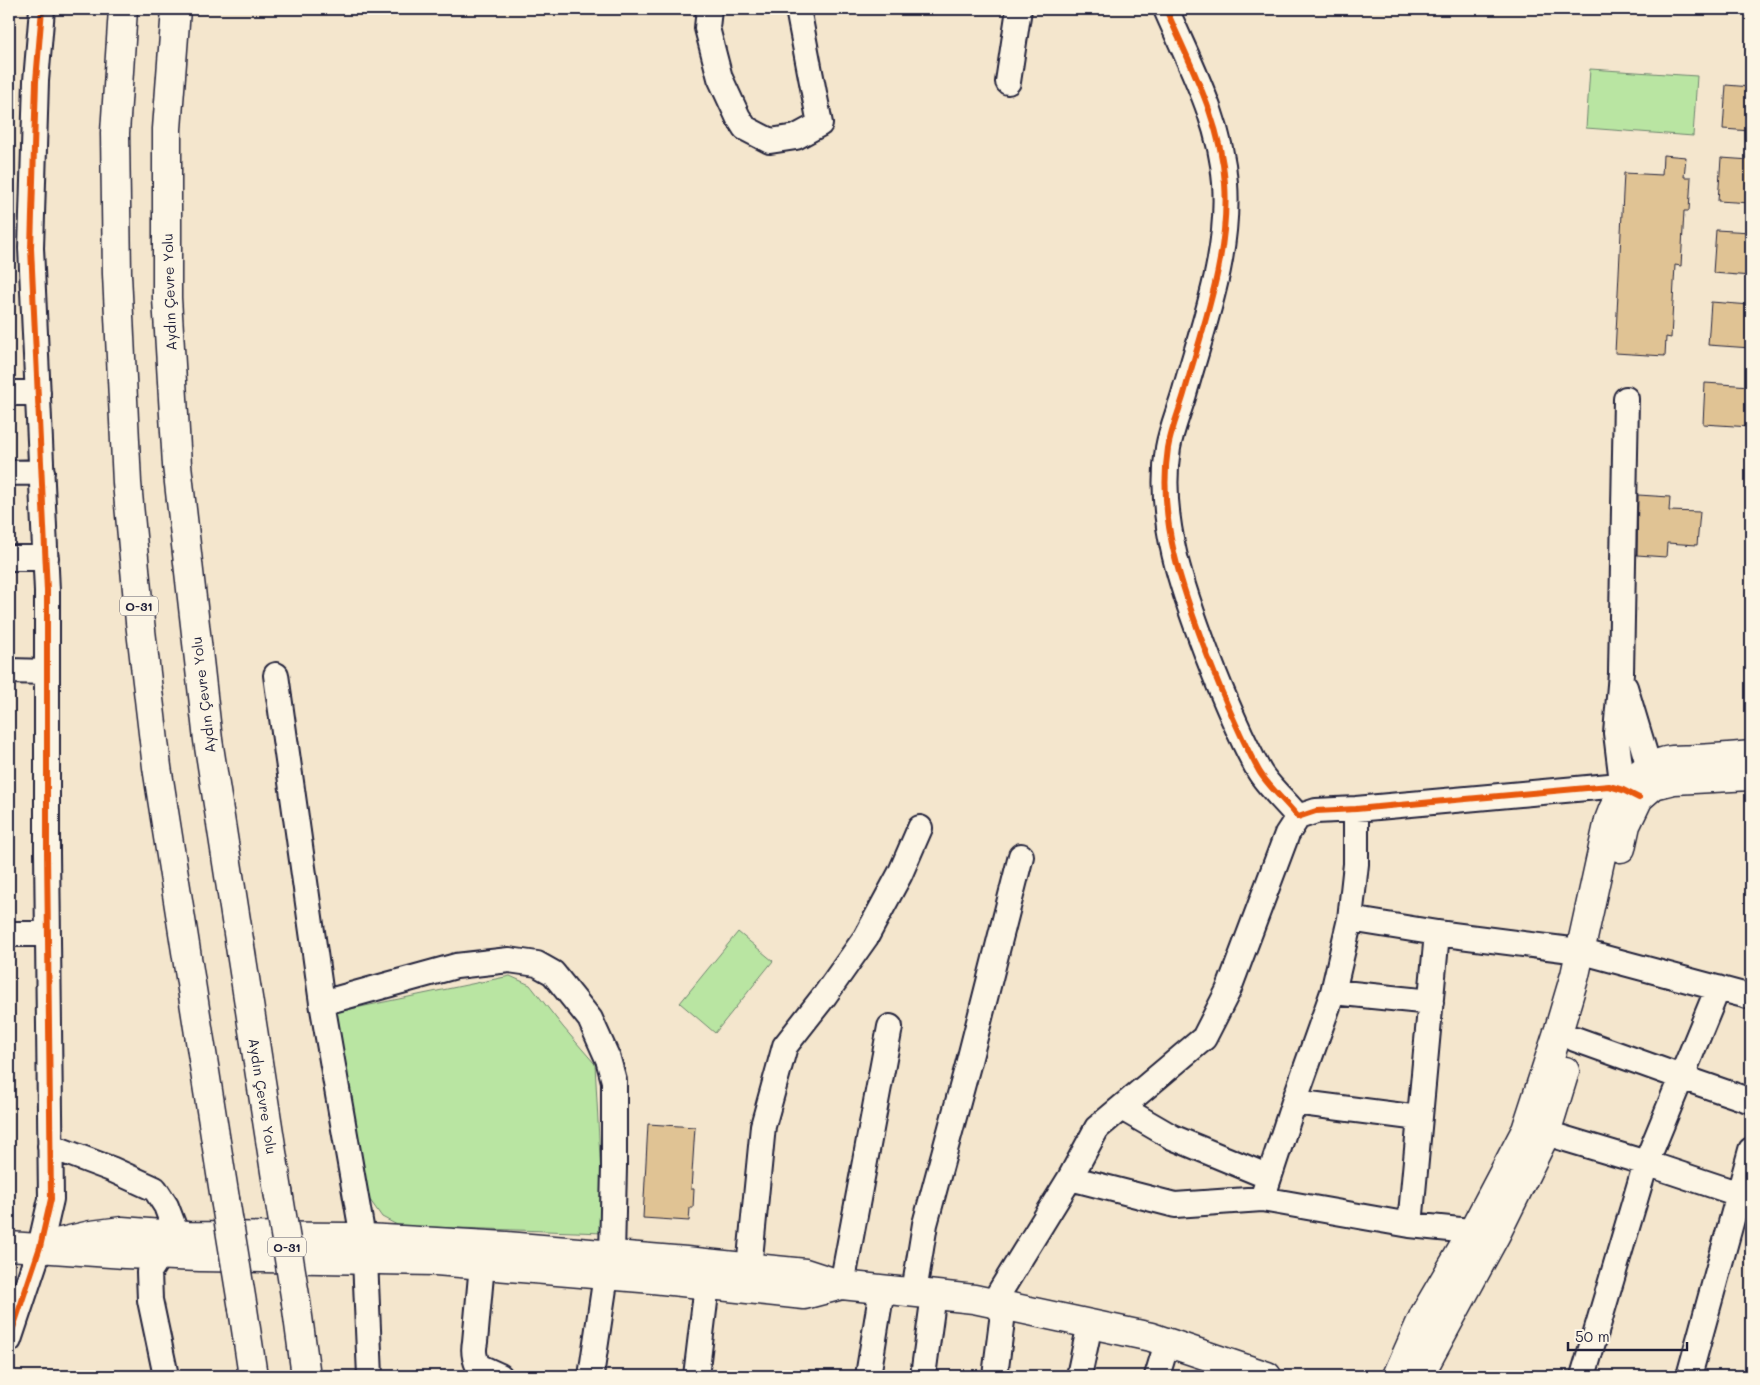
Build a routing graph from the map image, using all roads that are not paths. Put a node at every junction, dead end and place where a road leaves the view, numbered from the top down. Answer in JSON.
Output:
{"nodes":[{"id":1,"x":42,"y":9,"type":"edge"},
{"id":2,"x":123,"y":9,"type":"edge"},
{"id":3,"x":176,"y":9,"type":"edge"},
{"id":4,"x":709,"y":9,"type":"edge"},
{"id":5,"x":798,"y":9,"type":"edge"},
{"id":6,"x":1019,"y":9,"type":"edge"},
{"id":7,"x":1166,"y":9,"type":"edge"},
{"id":8,"x":1008,"y":82,"type":"dead end"},
{"id":9,"x":38,"y":393,"type":"junction"},
{"id":10,"x":9,"y":394,"type":"edge"},
{"id":11,"x":1626,"y":399,"type":"dead end"},
{"id":12,"x":42,"y":472,"type":"junction"},
{"id":13,"x":9,"y":474,"type":"edge"},
{"id":14,"x":9,"y":558,"type":"edge"},
{"id":15,"x":46,"y":558,"type":"junction"},
{"id":16,"x":9,"y":671,"type":"edge"},
{"id":17,"x":47,"y":672,"type":"junction"},
{"id":18,"x":1621,"y":673,"type":"junction"},
{"id":19,"x":276,"y":675,"type":"dead end"},
{"id":20,"x":1751,"y":755,"type":"edge"},
{"id":21,"x":1649,"y":767,"type":"junction"},
{"id":22,"x":1751,"y":776,"type":"edge"},
{"id":23,"x":1631,"y":794,"type":"junction"},
{"id":24,"x":1356,"y":809,"type":"junction"},
{"id":25,"x":1298,"y":817,"type":"junction"},
{"id":26,"x":920,"y":828,"type":"dead end"},
{"id":27,"x":1021,"y":856,"type":"dead end"},
{"id":28,"x":1350,"y":919,"type":"junction"},
{"id":29,"x":1437,"y":933,"type":"junction"},
{"id":30,"x":9,"y":934,"type":"edge"},
{"id":31,"x":48,"y":934,"type":"junction"},
{"id":32,"x":1588,"y":953,"type":"junction"},
{"id":33,"x":1718,"y":988,"type":"junction"},
{"id":34,"x":1333,"y":992,"type":"junction"},
{"id":35,"x":1751,"y":997,"type":"edge"},
{"id":36,"x":1430,"y":1002,"type":"junction"},
{"id":37,"x":322,"y":1003,"type":"junction"},
{"id":38,"x":890,"y":1027,"type":"dead end"},
{"id":39,"x":1575,"y":1039,"type":"junction"},
{"id":40,"x":1681,"y":1077,"type":"junction"},
{"id":41,"x":1751,"y":1101,"type":"edge"},
{"id":42,"x":1294,"y":1102,"type":"junction"},
{"id":43,"x":1122,"y":1108,"type":"junction"},
{"id":44,"x":1419,"y":1118,"type":"junction"},
{"id":45,"x":1536,"y":1131,"type":"junction"},
{"id":46,"x":50,"y":1146,"type":"junction"},
{"id":47,"x":1751,"y":1150,"type":"edge"},
{"id":48,"x":1646,"y":1163,"type":"junction"},
{"id":49,"x":1070,"y":1178,"type":"junction"},
{"id":50,"x":1266,"y":1188,"type":"junction"},
{"id":51,"x":1745,"y":1196,"type":"edge"},
{"id":52,"x":1410,"y":1225,"type":"junction"},
{"id":53,"x":1485,"y":1232,"type":"junction"},
{"id":54,"x":169,"y":1245,"type":"junction"},
{"id":55,"x":9,"y":1246,"type":"edge"},
{"id":56,"x":40,"y":1247,"type":"junction"},
{"id":57,"x":364,"y":1249,"type":"junction"},
{"id":58,"x":482,"y":1264,"type":"junction"},
{"id":59,"x":609,"y":1265,"type":"junction"},
{"id":60,"x":749,"y":1268,"type":"junction"},
{"id":61,"x":842,"y":1284,"type":"junction"},
{"id":62,"x":707,"y":1285,"type":"junction"},
{"id":63,"x":882,"y":1289,"type":"junction"},
{"id":64,"x":924,"y":1293,"type":"junction"},
{"id":65,"x":998,"y":1304,"type":"junction"},
{"id":66,"x":1090,"y":1324,"type":"junction"},
{"id":67,"x":9,"y":1340,"type":"edge"},
{"id":68,"x":1166,"y":1343,"type":"junction"},
{"id":69,"x":473,"y":1349,"type":"junction"},
{"id":70,"x":1253,"y":1374,"type":"edge"},
{"id":71,"x":166,"y":1376,"type":"edge"},
{"id":72,"x":253,"y":1376,"type":"edge"},
{"id":73,"x":306,"y":1376,"type":"edge"},
{"id":74,"x":370,"y":1376,"type":"edge"},
{"id":75,"x":475,"y":1376,"type":"edge"},
{"id":76,"x":500,"y":1376,"type":"edge"},
{"id":77,"x":591,"y":1376,"type":"edge"},
{"id":78,"x":696,"y":1376,"type":"edge"},
{"id":79,"x":868,"y":1376,"type":"edge"},
{"id":80,"x":923,"y":1376,"type":"edge"},
{"id":81,"x":995,"y":1376,"type":"edge"},
{"id":82,"x":1079,"y":1376,"type":"edge"},
{"id":83,"x":1157,"y":1376,"type":"edge"},
{"id":84,"x":1397,"y":1376,"type":"edge"},
{"id":85,"x":1418,"y":1376,"type":"edge"},
{"id":86,"x":1583,"y":1376,"type":"edge"},
{"id":87,"x":1689,"y":1376,"type":"edge"}],
"edges":[{"from":1,"to":9,"type":"street"},
{"from":2,"to":72,"type":"main road","number":"O-31","bridge":true},
{"from":3,"to":73,"type":"main road","name":"Aydın Çevre Yolu","number":"O-31","bridge":true},
{"from":4,"to":5,"type":"street"},
{"from":6,"to":8,"type":"street"},
{"from":7,"to":25,"type":"street"},
{"from":9,"to":10,"type":"street"},
{"from":9,"to":12,"type":"street"},
{"from":11,"to":18,"type":"street"},
{"from":12,"to":13,"type":"street"},
{"from":12,"to":15,"type":"street"},
{"from":14,"to":15,"type":"street"},
{"from":15,"to":17,"type":"street"},
{"from":16,"to":17,"type":"street"},
{"from":17,"to":31,"type":"street"},
{"from":18,"to":21,"type":"street"},
{"from":18,"to":23,"type":"street"},
{"from":19,"to":37,"type":"street"},
{"from":20,"to":21,"type":"main road"},
{"from":21,"to":23,"type":"main road"},
{"from":22,"to":23,"type":"main road"},
{"from":23,"to":24,"type":"street"},
{"from":23,"to":32,"type":"main road"},
{"from":24,"to":25,"type":"street"},
{"from":24,"to":28,"type":"street"},
{"from":25,"to":43,"type":"street"},
{"from":26,"to":60,"type":"street"},
{"from":27,"to":64,"type":"street"},
{"from":28,"to":29,"type":"street"},
{"from":28,"to":34,"type":"street"},
{"from":29,"to":32,"type":"street"},
{"from":29,"to":36,"type":"street"},
{"from":30,"to":31,"type":"street"},
{"from":31,"to":46,"type":"street"},
{"from":32,"to":33,"type":"street"},
{"from":32,"to":39,"type":"main road"},
{"from":32,"to":45,"type":"main road"},
{"from":33,"to":35,"type":"street"},
{"from":33,"to":40,"type":"street"},
{"from":34,"to":36,"type":"street"},
{"from":34,"to":42,"type":"street"},
{"from":36,"to":44,"type":"street"},
{"from":37,"to":57,"type":"street"},
{"from":37,"to":59,"type":"street"},
{"from":38,"to":61,"type":"street"},
{"from":39,"to":40,"type":"street"},
{"from":39,"to":45,"type":"main road"},
{"from":40,"to":41,"type":"street"},
{"from":40,"to":48,"type":"street"},
{"from":42,"to":44,"type":"street"},
{"from":42,"to":50,"type":"street"},
{"from":43,"to":49,"type":"street"},
{"from":43,"to":50,"type":"street"},
{"from":44,"to":52,"type":"street"},
{"from":45,"to":48,"type":"street"},
{"from":45,"to":53,"type":"main road"},
{"from":46,"to":54,"type":"street"},
{"from":46,"to":56,"type":"street"},
{"from":47,"to":51,"type":"street"},
{"from":48,"to":51,"type":"street"},
{"from":48,"to":86,"type":"street"},
{"from":49,"to":50,"type":"street"},
{"from":49,"to":65,"type":"street"},
{"from":50,"to":52,"type":"street"},
{"from":51,"to":87,"type":"street"},
{"from":52,"to":53,"type":"street"},
{"from":53,"to":84,"type":"main road"},
{"from":53,"to":85,"type":"main road"},
{"from":54,"to":56,"type":"main road"},
{"from":54,"to":57,"type":"main road"},
{"from":54,"to":71,"type":"street"},
{"from":55,"to":56,"type":"main road"},
{"from":56,"to":67,"type":"street"},
{"from":57,"to":58,"type":"main road"},
{"from":57,"to":59,"type":"main road"},
{"from":57,"to":74,"type":"street"},
{"from":58,"to":59,"type":"main road"},
{"from":58,"to":69,"type":"street"},
{"from":59,"to":60,"type":"main road"},
{"from":59,"to":62,"type":"main road"},
{"from":59,"to":77,"type":"street"},
{"from":60,"to":61,"type":"main road"},
{"from":61,"to":62,"type":"main road"},
{"from":61,"to":63,"type":"main road"},
{"from":62,"to":78,"type":"street"},
{"from":63,"to":64,"type":"main road"},
{"from":63,"to":79,"type":"street"},
{"from":64,"to":65,"type":"main road"},
{"from":64,"to":80,"type":"street"},
{"from":65,"to":66,"type":"main road"},
{"from":65,"to":81,"type":"street"},
{"from":66,"to":68,"type":"main road"},
{"from":66,"to":82,"type":"street"},
{"from":68,"to":70,"type":"main road"},
{"from":68,"to":83,"type":"street"},
{"from":69,"to":75,"type":"street"},
{"from":69,"to":76,"type":"street"}]}
